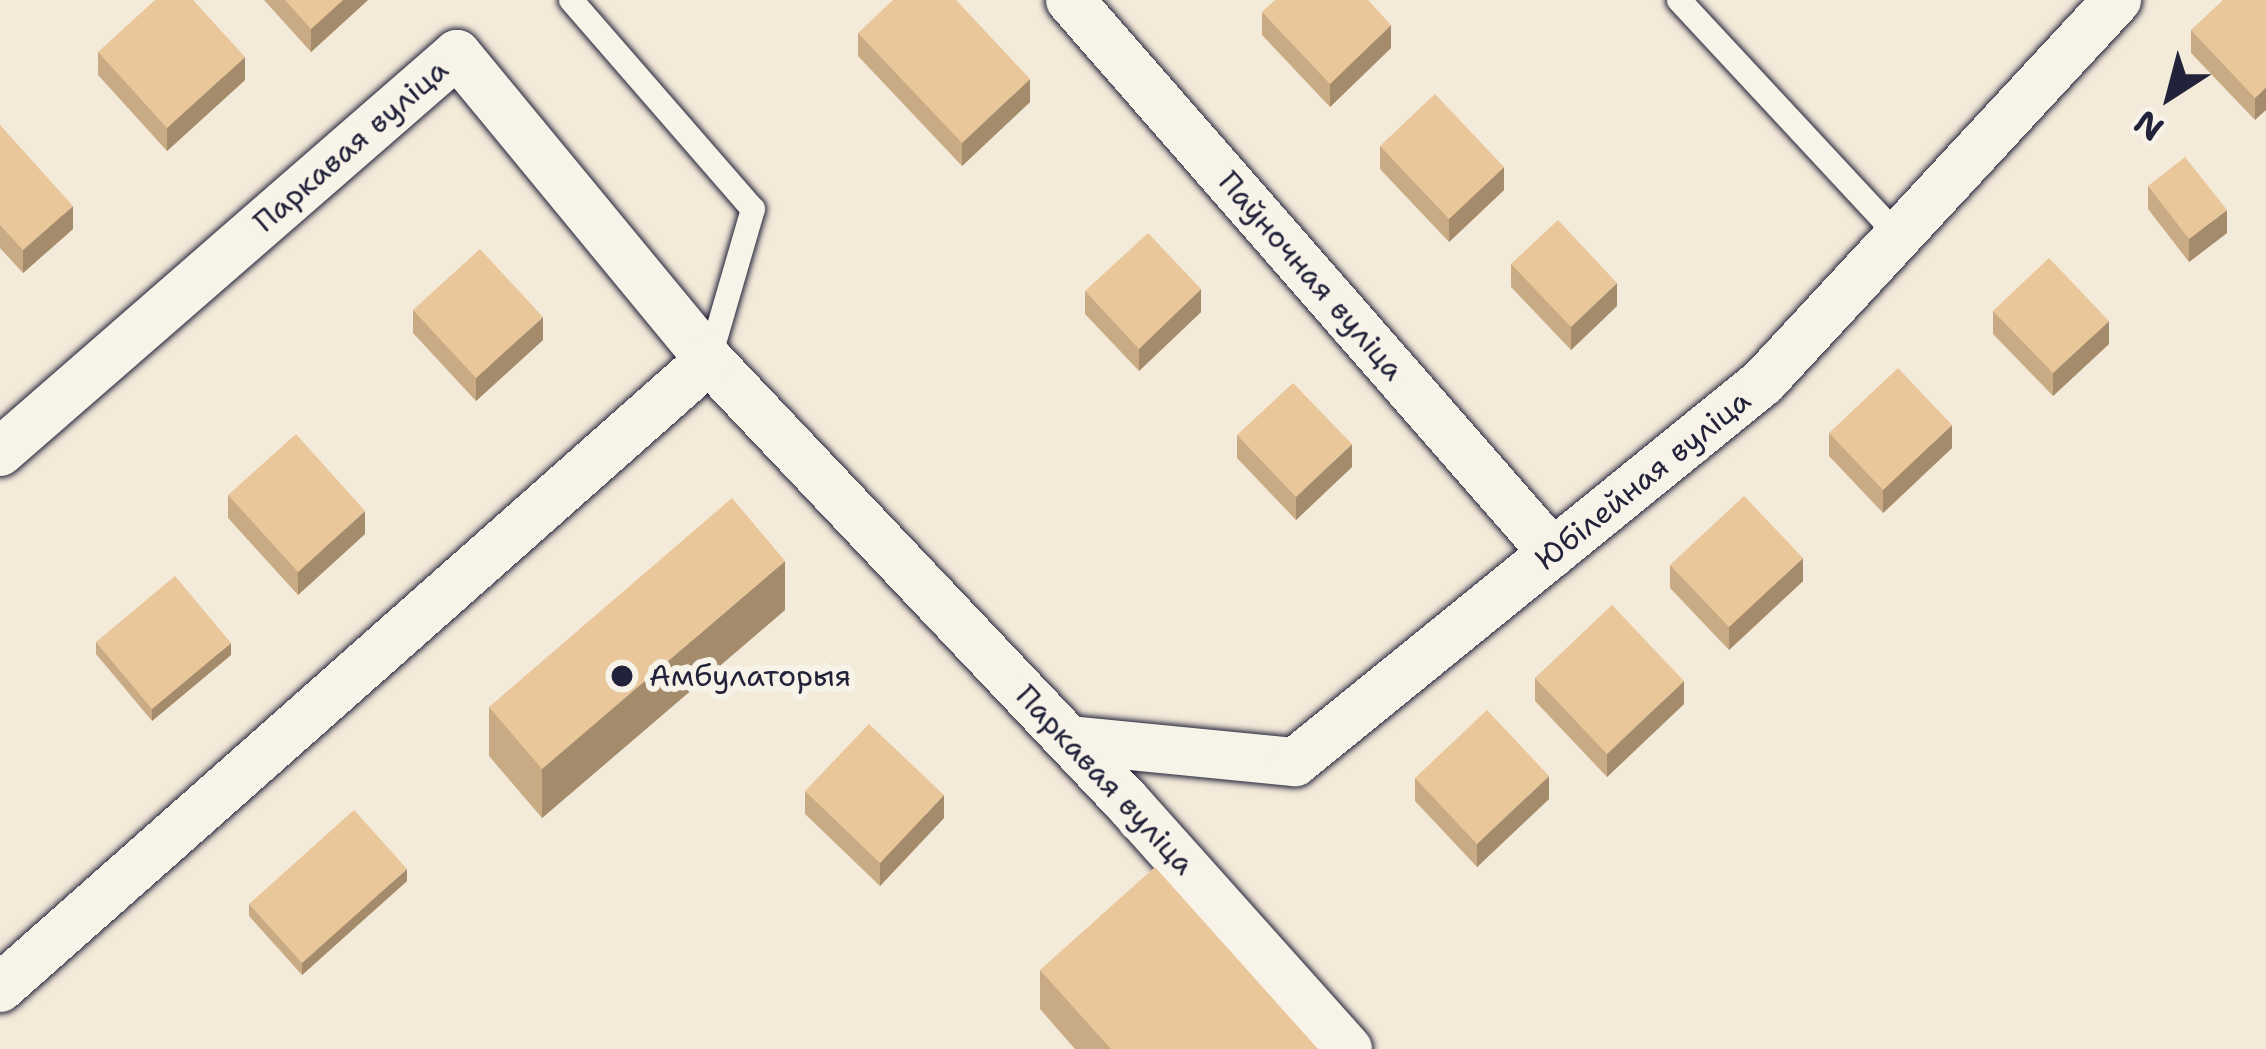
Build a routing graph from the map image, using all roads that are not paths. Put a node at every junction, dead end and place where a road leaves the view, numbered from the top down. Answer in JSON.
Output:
{"nodes":[{"id":1,"x":571,"y":0,"type":"edge"},
{"id":2,"x":1070,"y":0,"type":"edge"},
{"id":3,"x":1679,"y":0,"type":"edge"},
{"id":4,"x":2117,"y":0,"type":"edge"},
{"id":5,"x":1898,"y":236,"type":"junction"},
{"id":6,"x":709,"y":360,"type":"junction"},
{"id":7,"x":0,"y":452,"type":"edge"},
{"id":8,"x":1553,"y":553,"type":"junction"},
{"id":9,"x":1069,"y":740,"type":"junction"},
{"id":10,"x":0,"y":988,"type":"edge"},
{"id":11,"x":1348,"y":1049,"type":"edge"}],
"edges":[{"from":1,"to":6,"type":"lane"},
{"from":2,"to":8,"type":"street","name":"Паўночная вуліца"},
{"from":3,"to":5,"type":"lane"},
{"from":4,"to":5,"type":"street","name":"Юбілейная вуліца"},
{"from":5,"to":8,"type":"street","name":"Юбілейная вуліца"},
{"from":6,"to":7,"type":"street","name":"Паркавая вуліца"},
{"from":6,"to":9,"type":"street","name":"Паркавая вуліца"},
{"from":6,"to":10,"type":"street"},
{"from":8,"to":9,"type":"street","name":"Юбілейная вуліца"},
{"from":9,"to":11,"type":"street","name":"Паркавая вуліца"}]}
